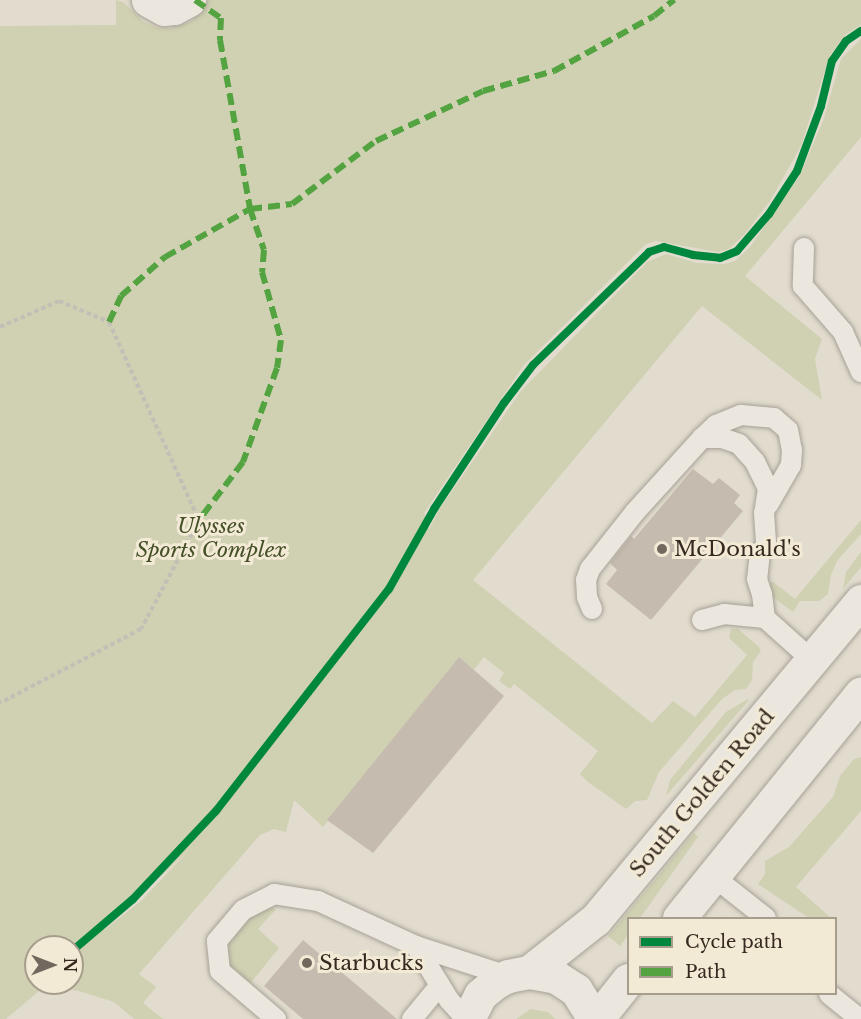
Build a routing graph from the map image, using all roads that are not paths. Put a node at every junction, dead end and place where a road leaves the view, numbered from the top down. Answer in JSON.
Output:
{"nodes":[{"id":1,"x":148,"y":0,"type":"edge"},
{"id":2,"x":189,"y":0,"type":"edge"},
{"id":3,"x":804,"y":248,"type":"dead end"},
{"id":4,"x":861,"y":372,"type":"edge"},
{"id":5,"x":702,"y":438,"type":"junction"},
{"id":6,"x":764,"y":513,"type":"junction"},
{"id":7,"x":861,"y":601,"type":"edge"},
{"id":8,"x":592,"y":609,"type":"dead end"},
{"id":9,"x":765,"y":618,"type":"junction"},
{"id":10,"x":702,"y":620,"type":"dead end"},
{"id":11,"x":813,"y":661,"type":"junction"},
{"id":12,"x":860,"y":696,"type":"edge"},
{"id":13,"x":714,"y":877,"type":"junction"},
{"id":14,"x":680,"y":917,"type":"edge"},
{"id":15,"x":765,"y":917,"type":"edge"},
{"id":16,"x":416,"y":946,"type":"junction"},
{"id":17,"x":519,"y":974,"type":"junction"},
{"id":18,"x":627,"y":981,"type":"edge"},
{"id":19,"x":440,"y":985,"type":"junction"},
{"id":20,"x":831,"y":995,"type":"edge"},
{"id":21,"x":276,"y":1019,"type":"edge"},
{"id":22,"x":412,"y":1019,"type":"edge"},
{"id":23,"x":467,"y":1019,"type":"edge"},
{"id":24,"x":596,"y":1019,"type":"edge"},
{"id":25,"x":860,"y":1019,"type":"edge"}],
"edges":[{"from":1,"to":2,"type":"main road"},
{"from":3,"to":4,"type":"lane"},
{"from":5,"to":6,"type":"lane"},
{"from":5,"to":6,"type":"lane"},
{"from":5,"to":8,"type":"lane"},
{"from":6,"to":9,"type":"lane"},
{"from":7,"to":11,"type":"main road","name":"South Golden Road"},
{"from":9,"to":10,"type":"lane"},
{"from":9,"to":11,"type":"lane"},
{"from":11,"to":17,"type":"main road","name":"South Golden Road"},
{"from":12,"to":13,"type":"main road"},
{"from":13,"to":14,"type":"main road"},
{"from":13,"to":15,"type":"lane"},
{"from":16,"to":17,"type":"lane"},
{"from":16,"to":19,"type":"lane"},
{"from":16,"to":21,"type":"lane"},
{"from":17,"to":23,"type":"main road","name":"South Golden Road"},
{"from":17,"to":24,"type":"main road"},
{"from":18,"to":24,"type":"main road"},
{"from":19,"to":22,"type":"lane"},
{"from":19,"to":23,"type":"lane"},
{"from":20,"to":25,"type":"lane"}]}
